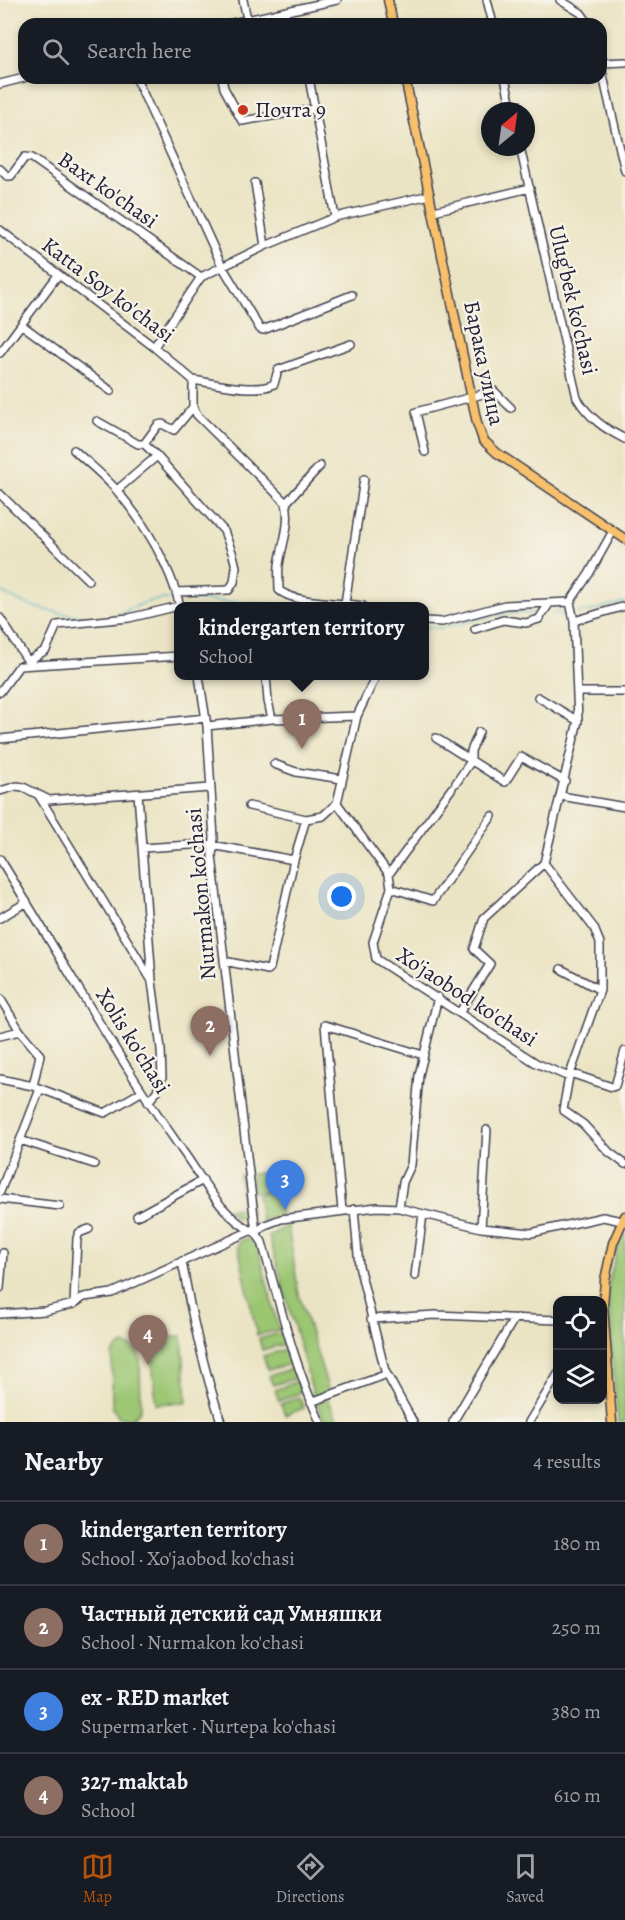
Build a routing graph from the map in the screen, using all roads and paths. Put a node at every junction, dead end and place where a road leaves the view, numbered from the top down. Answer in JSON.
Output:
{"nodes":[{"id":1,"x":243,"y":0,"type":"edge"},
{"id":2,"x":337,"y":0,"type":"edge"},
{"id":3,"x":388,"y":0,"type":"edge"},
{"id":4,"x":487,"y":0,"type":"edge"},
{"id":5,"x":560,"y":0,"type":"edge"},
{"id":6,"x":247,"y":18,"type":"edge"},
{"id":7,"x":252,"y":18,"type":"edge"},
{"id":8,"x":392,"y":18,"type":"edge"},
{"id":9,"x":492,"y":18,"type":"edge"},
{"id":10,"x":584,"y":18,"type":"edge"},
{"id":11,"x":625,"y":62,"type":"edge"},
{"id":12,"x":607,"y":64,"type":"edge"},
{"id":13,"x":18,"y":80,"type":"edge"},
{"id":14,"x":0,"y":84,"type":"edge"},
{"id":15,"x":139,"y":84,"type":"edge"},
{"id":16,"x":224,"y":84,"type":"edge"},
{"id":17,"x":310,"y":84,"type":"edge"},
{"id":18,"x":406,"y":84,"type":"edge"},
{"id":19,"x":506,"y":84,"type":"edge"},
{"id":20,"x":605,"y":84,"type":"edge"},
{"id":21,"x":510,"y":102,"type":"edge"},
{"id":22,"x":314,"y":110,"type":"junction"},
{"id":23,"x":522,"y":156,"type":"edge"},
{"id":24,"x":0,"y":169,"type":"edge"},
{"id":25,"x":625,"y":171,"type":"edge"},
{"id":26,"x":255,"y":183,"type":"dead end"},
{"id":27,"x":530,"y":188,"type":"junction"},
{"id":28,"x":430,"y":195,"type":"junction"},
{"id":29,"x":434,"y":212,"type":"junction"},
{"id":30,"x":335,"y":217,"type":"junction"},
{"id":31,"x":0,"y":231,"type":"edge"},
{"id":32,"x":265,"y":246,"type":"junction"},
{"id":33,"x":222,"y":266,"type":"junction"},
{"id":34,"x":58,"y":275,"type":"junction"},
{"id":35,"x":201,"y":277,"type":"junction"},
{"id":36,"x":352,"y":295,"type":"dead end"},
{"id":37,"x":22,"y":325,"type":"junction"},
{"id":38,"x":351,"y":344,"type":"dead end"},
{"id":39,"x":154,"y":347,"type":"junction"},
{"id":40,"x":2,"y":348,"type":"edge"},
{"id":41,"x":194,"y":380,"type":"junction"},
{"id":42,"x":111,"y":391,"type":"dead end"},
{"id":43,"x":473,"y":398,"type":"junction"},
{"id":44,"x":193,"y":407,"type":"junction"},
{"id":45,"x":511,"y":408,"type":"dead end"},
{"id":46,"x":97,"y":422,"type":"dead end"},
{"id":47,"x":625,"y":439,"type":"edge"},
{"id":48,"x":144,"y":444,"type":"junction"},
{"id":49,"x":74,"y":450,"type":"dead end"},
{"id":50,"x":425,"y":452,"type":"dead end"},
{"id":51,"x":157,"y":456,"type":"junction"},
{"id":52,"x":320,"y":466,"type":"dead end"},
{"id":53,"x":364,"y":479,"type":"dead end"},
{"id":54,"x":117,"y":490,"type":"junction"},
{"id":55,"x":0,"y":494,"type":"edge"},
{"id":56,"x":286,"y":503,"type":"junction"},
{"id":57,"x":613,"y":531,"type":"junction"},
{"id":58,"x":625,"y":539,"type":"edge"},
{"id":59,"x":88,"y":580,"type":"dead end"},
{"id":60,"x":176,"y":592,"type":"junction"},
{"id":61,"x":178,"y":602,"type":"edge"},
{"id":62,"x":332,"y":602,"type":"edge"},
{"id":63,"x":345,"y":602,"type":"edge"},
{"id":64,"x":570,"y":602,"type":"junction"},
{"id":65,"x":549,"y":604,"type":"junction"},
{"id":66,"x":625,"y":606,"type":"edge"},
{"id":67,"x":174,"y":607,"type":"edge"},
{"id":68,"x":0,"y":618,"type":"edge"},
{"id":69,"x":429,"y":621,"type":"edge"},
{"id":70,"x":574,"y":621,"type":"junction"},
{"id":71,"x":475,"y":629,"type":"dead end"},
{"id":72,"x":174,"y":656,"type":"edge"},
{"id":73,"x":29,"y":663,"type":"junction"},
{"id":74,"x":200,"y":680,"type":"edge"},
{"id":75,"x":266,"y":680,"type":"edge"},
{"id":76,"x":374,"y":680,"type":"edge"},
{"id":77,"x":0,"y":692,"type":"edge"},
{"id":78,"x":578,"y":692,"type":"junction"},
{"id":79,"x":625,"y":692,"type":"edge"},
{"id":80,"x":538,"y":697,"type":"dead end"},
{"id":81,"x":357,"y":716,"type":"junction"},
{"id":82,"x":206,"y":718,"type":"junction"},
{"id":83,"x":272,"y":719,"type":"junction"},
{"id":84,"x":578,"y":721,"type":"junction"},
{"id":85,"x":207,"y":726,"type":"junction"},
{"id":86,"x":479,"y":732,"type":"dead end"},
{"id":87,"x":436,"y":738,"type":"dead end"},
{"id":88,"x":0,"y":739,"type":"edge"},
{"id":89,"x":471,"y":761,"type":"junction"},
{"id":90,"x":274,"y":764,"type":"dead end"},
{"id":91,"x":342,"y":779,"type":"junction"},
{"id":92,"x":565,"y":782,"type":"junction"},
{"id":93,"x":210,"y":788,"type":"junction"},
{"id":94,"x":0,"y":791,"type":"edge"},
{"id":95,"x":138,"y":794,"type":"junction"},
{"id":96,"x":39,"y":796,"type":"junction"},
{"id":97,"x":561,"y":796,"type":"junction"},
{"id":98,"x":337,"y":803,"type":"junction"},
{"id":99,"x":249,"y":806,"type":"dead end"},
{"id":100,"x":625,"y":807,"type":"edge"},
{"id":101,"x":492,"y":816,"type":"dead end"},
{"id":102,"x":306,"y":819,"type":"junction"},
{"id":103,"x":212,"y":845,"type":"junction"},
{"id":104,"x":142,"y":848,"type":"junction"},
{"id":105,"x":0,"y":859,"type":"edge"},
{"id":106,"x":294,"y":860,"type":"junction"},
{"id":107,"x":544,"y":862,"type":"junction"},
{"id":108,"x":389,"y":874,"type":"junction"},
{"id":109,"x":391,"y":888,"type":"junction"},
{"id":110,"x":27,"y":902,"type":"junction"},
{"id":111,"x":0,"y":918,"type":"edge"},
{"id":112,"x":224,"y":961,"type":"junction"},
{"id":113,"x":561,"y":969,"type":"dead end"},
{"id":114,"x":152,"y":981,"type":"junction"},
{"id":115,"x":600,"y":990,"type":"junction"},
{"id":116,"x":438,"y":997,"type":"junction"},
{"id":117,"x":0,"y":998,"type":"edge"},
{"id":118,"x":460,"y":1012,"type":"junction"},
{"id":119,"x":20,"y":1031,"type":"junction"},
{"id":120,"x":0,"y":1036,"type":"edge"},
{"id":121,"x":625,"y":1051,"type":"edge"},
{"id":122,"x":423,"y":1055,"type":"junction"},
{"id":123,"x":569,"y":1075,"type":"junction"},
{"id":124,"x":0,"y":1079,"type":"edge"},
{"id":125,"x":37,"y":1088,"type":"junction"},
{"id":126,"x":141,"y":1092,"type":"junction"},
{"id":127,"x":148,"y":1102,"type":"junction"},
{"id":128,"x":487,"y":1130,"type":"dead end"},
{"id":129,"x":20,"y":1140,"type":"junction"},
{"id":130,"x":94,"y":1164,"type":"dead end"},
{"id":131,"x":625,"y":1164,"type":"edge"},
{"id":132,"x":203,"y":1180,"type":"junction"},
{"id":133,"x":0,"y":1192,"type":"edge"},
{"id":134,"x":0,"y":1199,"type":"edge"},
{"id":135,"x":60,"y":1206,"type":"dead end"},
{"id":136,"x":399,"y":1208,"type":"junction"},
{"id":137,"x":354,"y":1209,"type":"junction"},
{"id":138,"x":342,"y":1210,"type":"junction"},
{"id":139,"x":423,"y":1214,"type":"junction"},
{"id":140,"x":137,"y":1216,"type":"dead end"},
{"id":141,"x":623,"y":1218,"type":"edge"},
{"id":142,"x":481,"y":1228,"type":"junction"},
{"id":143,"x":89,"y":1229,"type":"dead end"},
{"id":144,"x":253,"y":1232,"type":"junction"},
{"id":145,"x":3,"y":1253,"type":"dead end"},
{"id":146,"x":182,"y":1261,"type":"junction"},
{"id":147,"x":415,"y":1276,"type":"dead end"},
{"id":148,"x":0,"y":1288,"type":"edge"},
{"id":149,"x":74,"y":1304,"type":"junction"},
{"id":150,"x":0,"y":1314,"type":"edge"},
{"id":151,"x":371,"y":1319,"type":"junction"},
{"id":152,"x":514,"y":1319,"type":"junction"},
{"id":153,"x":553,"y":1320,"type":"edge"},
{"id":154,"x":382,"y":1376,"type":"dead end"},
{"id":155,"x":553,"y":1382,"type":"edge"},
{"id":156,"x":311,"y":1402,"type":"junction"},
{"id":157,"x":222,"y":1422,"type":"edge"},
{"id":158,"x":320,"y":1422,"type":"edge"},
{"id":159,"x":413,"y":1422,"type":"edge"},
{"id":160,"x":453,"y":1422,"type":"edge"},
{"id":161,"x":529,"y":1422,"type":"edge"},
{"id":162,"x":612,"y":1422,"type":"edge"}],
"edges":[{"from":1,"to":6,"type":"street"},
{"from":2,"to":7,"type":"street"},
{"from":3,"to":8,"type":"main road"},
{"from":4,"to":9,"type":"street"},
{"from":5,"to":10,"type":"street"},
{"from":11,"to":12,"type":"street"},
{"from":13,"to":14,"type":"street"},
{"from":15,"to":33,"type":"street"},
{"from":16,"to":22,"type":"street"},
{"from":17,"to":22,"type":"street"},
{"from":18,"to":28,"type":"main road","name":"Барака улица"},
{"from":19,"to":21,"type":"street"},
{"from":20,"to":25,"type":"street"},
{"from":22,"to":30,"type":"street"},
{"from":23,"to":27,"type":"street","name":"Ulug'bek ko'chasi"},
{"from":24,"to":35,"type":"street","name":"Baxt ko'chasi"},
{"from":26,"to":32,"type":"street"},
{"from":27,"to":29,"type":"street"},
{"from":27,"to":47,"type":"street","name":"Ulug'bek ko'chasi"},
{"from":28,"to":29,"type":"main road","name":"Барака улица"},
{"from":28,"to":30,"type":"street"},
{"from":29,"to":43,"type":"main road","name":"Барака улица"},
{"from":30,"to":32,"type":"street"},
{"from":31,"to":34,"type":"street","name":"Katta Soy ko'chasi"},
{"from":32,"to":33,"type":"street"},
{"from":33,"to":35,"type":"street"},
{"from":33,"to":36,"type":"street"},
{"from":34,"to":37,"type":"street"},
{"from":34,"to":39,"type":"street","name":"Katta Soy ko'chasi"},
{"from":35,"to":39,"type":"street"},
{"from":37,"to":40,"type":"street"},
{"from":37,"to":42,"type":"street"},
{"from":38,"to":41,"type":"street"},
{"from":39,"to":41,"type":"street","name":"Katta Soy ko'chasi"},
{"from":41,"to":44,"type":"street"},
{"from":43,"to":45,"type":"street"},
{"from":43,"to":50,"type":"street"},
{"from":43,"to":57,"type":"main road","name":"Барака улица"},
{"from":44,"to":48,"type":"street"},
{"from":44,"to":56,"type":"street"},
{"from":46,"to":48,"type":"street"},
{"from":48,"to":51,"type":"street"},
{"from":49,"to":54,"type":"street"},
{"from":51,"to":54,"type":"street"},
{"from":51,"to":60,"type":"street"},
{"from":52,"to":56,"type":"street"},
{"from":53,"to":63,"type":"street"},
{"from":54,"to":60,"type":"street"},
{"from":55,"to":59,"type":"street"},
{"from":56,"to":62,"type":"street"},
{"from":57,"to":58,"type":"main road","name":"Барака улица"},
{"from":57,"to":64,"type":"street"},
{"from":60,"to":61,"type":"street"},
{"from":64,"to":65,"type":"street"},
{"from":64,"to":70,"type":"street"},
{"from":65,"to":69,"type":"street"},
{"from":65,"to":71,"type":"street"},
{"from":66,"to":70,"type":"street"},
{"from":67,"to":73,"type":"street"},
{"from":68,"to":73,"type":"street"},
{"from":70,"to":78,"type":"street"},
{"from":72,"to":73,"type":"street"},
{"from":73,"to":77,"type":"street"},
{"from":74,"to":82,"type":"street","name":"Nurmakon ko'chasi"},
{"from":75,"to":83,"type":"street"},
{"from":76,"to":81,"type":"street"},
{"from":78,"to":79,"type":"street"},
{"from":78,"to":84,"type":"street"},
{"from":80,"to":84,"type":"street"},
{"from":81,"to":83,"type":"street"},
{"from":81,"to":91,"type":"street"},
{"from":82,"to":85,"type":"street","name":"Nurmakon ko'chasi"},
{"from":82,"to":88,"type":"street"},
{"from":83,"to":85,"type":"street"},
{"from":84,"to":92,"type":"street"},
{"from":85,"to":93,"type":"street","name":"Nurmakon ko'chasi"},
{"from":86,"to":89,"type":"street"},
{"from":87,"to":89,"type":"street"},
{"from":89,"to":92,"type":"street"},
{"from":89,"to":108,"type":"street"},
{"from":90,"to":91,"type":"street"},
{"from":91,"to":98,"type":"street"},
{"from":92,"to":97,"type":"street"},
{"from":93,"to":95,"type":"street"},
{"from":93,"to":103,"type":"street","name":"Nurmakon ko'chasi"},
{"from":94,"to":96,"type":"street"},
{"from":95,"to":96,"type":"street"},
{"from":95,"to":104,"type":"street"},
{"from":96,"to":114,"type":"street"},
{"from":97,"to":100,"type":"street"},
{"from":97,"to":107,"type":"street"},
{"from":98,"to":102,"type":"street"},
{"from":98,"to":108,"type":"street","name":"Xo'jaobod ko'chasi"},
{"from":99,"to":102,"type":"street"},
{"from":101,"to":109,"type":"street"},
{"from":102,"to":106,"type":"street"},
{"from":103,"to":104,"type":"street"},
{"from":103,"to":106,"type":"street"},
{"from":103,"to":112,"type":"street","name":"Nurmakon ko'chasi"},
{"from":104,"to":114,"type":"street"},
{"from":105,"to":110,"type":"street","name":"Xolis ko'chasi"},
{"from":106,"to":112,"type":"street"},
{"from":107,"to":115,"type":"street"},
{"from":107,"to":118,"type":"street"},
{"from":108,"to":109,"type":"street","name":"Xo'jaobod ko'chasi"},
{"from":109,"to":116,"type":"street","name":"Xo'jaobod ko'chasi"},
{"from":110,"to":111,"type":"street"},
{"from":110,"to":126,"type":"street","name":"Xolis ko'chasi"},
{"from":112,"to":144,"type":"street","name":"Nurmakon ko'chasi"},
{"from":113,"to":115,"type":"street"},
{"from":114,"to":127,"type":"street"},
{"from":115,"to":123,"type":"street"},
{"from":116,"to":118,"type":"street","name":"Xo'jaobod ko'chasi"},
{"from":116,"to":122,"type":"street"},
{"from":117,"to":119,"type":"street"},
{"from":118,"to":123,"type":"street","name":"Xo'jaobod ko'chasi"},
{"from":119,"to":120,"type":"street"},
{"from":119,"to":125,"type":"street"},
{"from":121,"to":123,"type":"street","name":"Xo'jaobod ko'chasi"},
{"from":122,"to":136,"type":"street"},
{"from":122,"to":138,"type":"street"},
{"from":123,"to":131,"type":"street"},
{"from":124,"to":125,"type":"street"},
{"from":125,"to":126,"type":"street"},
{"from":125,"to":129,"type":"street"},
{"from":126,"to":127,"type":"street","name":"Xolis ko'chasi"},
{"from":127,"to":132,"type":"street","name":"Xolis ko'chasi"},
{"from":128,"to":142,"type":"street"},
{"from":129,"to":130,"type":"street"},
{"from":129,"to":133,"type":"street"},
{"from":132,"to":140,"type":"street"},
{"from":132,"to":144,"type":"street","name":"Xolis ko'chasi"},
{"from":134,"to":135,"type":"street"},
{"from":136,"to":137,"type":"street"},
{"from":136,"to":139,"type":"street"},
{"from":137,"to":138,"type":"street"},
{"from":137,"to":151,"type":"street"},
{"from":138,"to":144,"type":"street"},
{"from":139,"to":142,"type":"street"},
{"from":139,"to":147,"type":"street"},
{"from":141,"to":142,"type":"street"},
{"from":141,"to":162,"type":"main road"},
{"from":143,"to":149,"type":"street"},
{"from":144,"to":146,"type":"street"},
{"from":144,"to":156,"type":"street","name":"Nurmakon ko'chasi"},
{"from":145,"to":148,"type":"street"},
{"from":146,"to":149,"type":"street"},
{"from":146,"to":157,"type":"street"},
{"from":149,"to":150,"type":"street"},
{"from":151,"to":152,"type":"street"},
{"from":151,"to":159,"type":"street"},
{"from":152,"to":153,"type":"street"},
{"from":152,"to":160,"type":"street"},
{"from":154,"to":156,"type":"street"},
{"from":155,"to":161,"type":"street"},
{"from":156,"to":158,"type":"street","name":"Nurmakon ko'chasi"}]}
